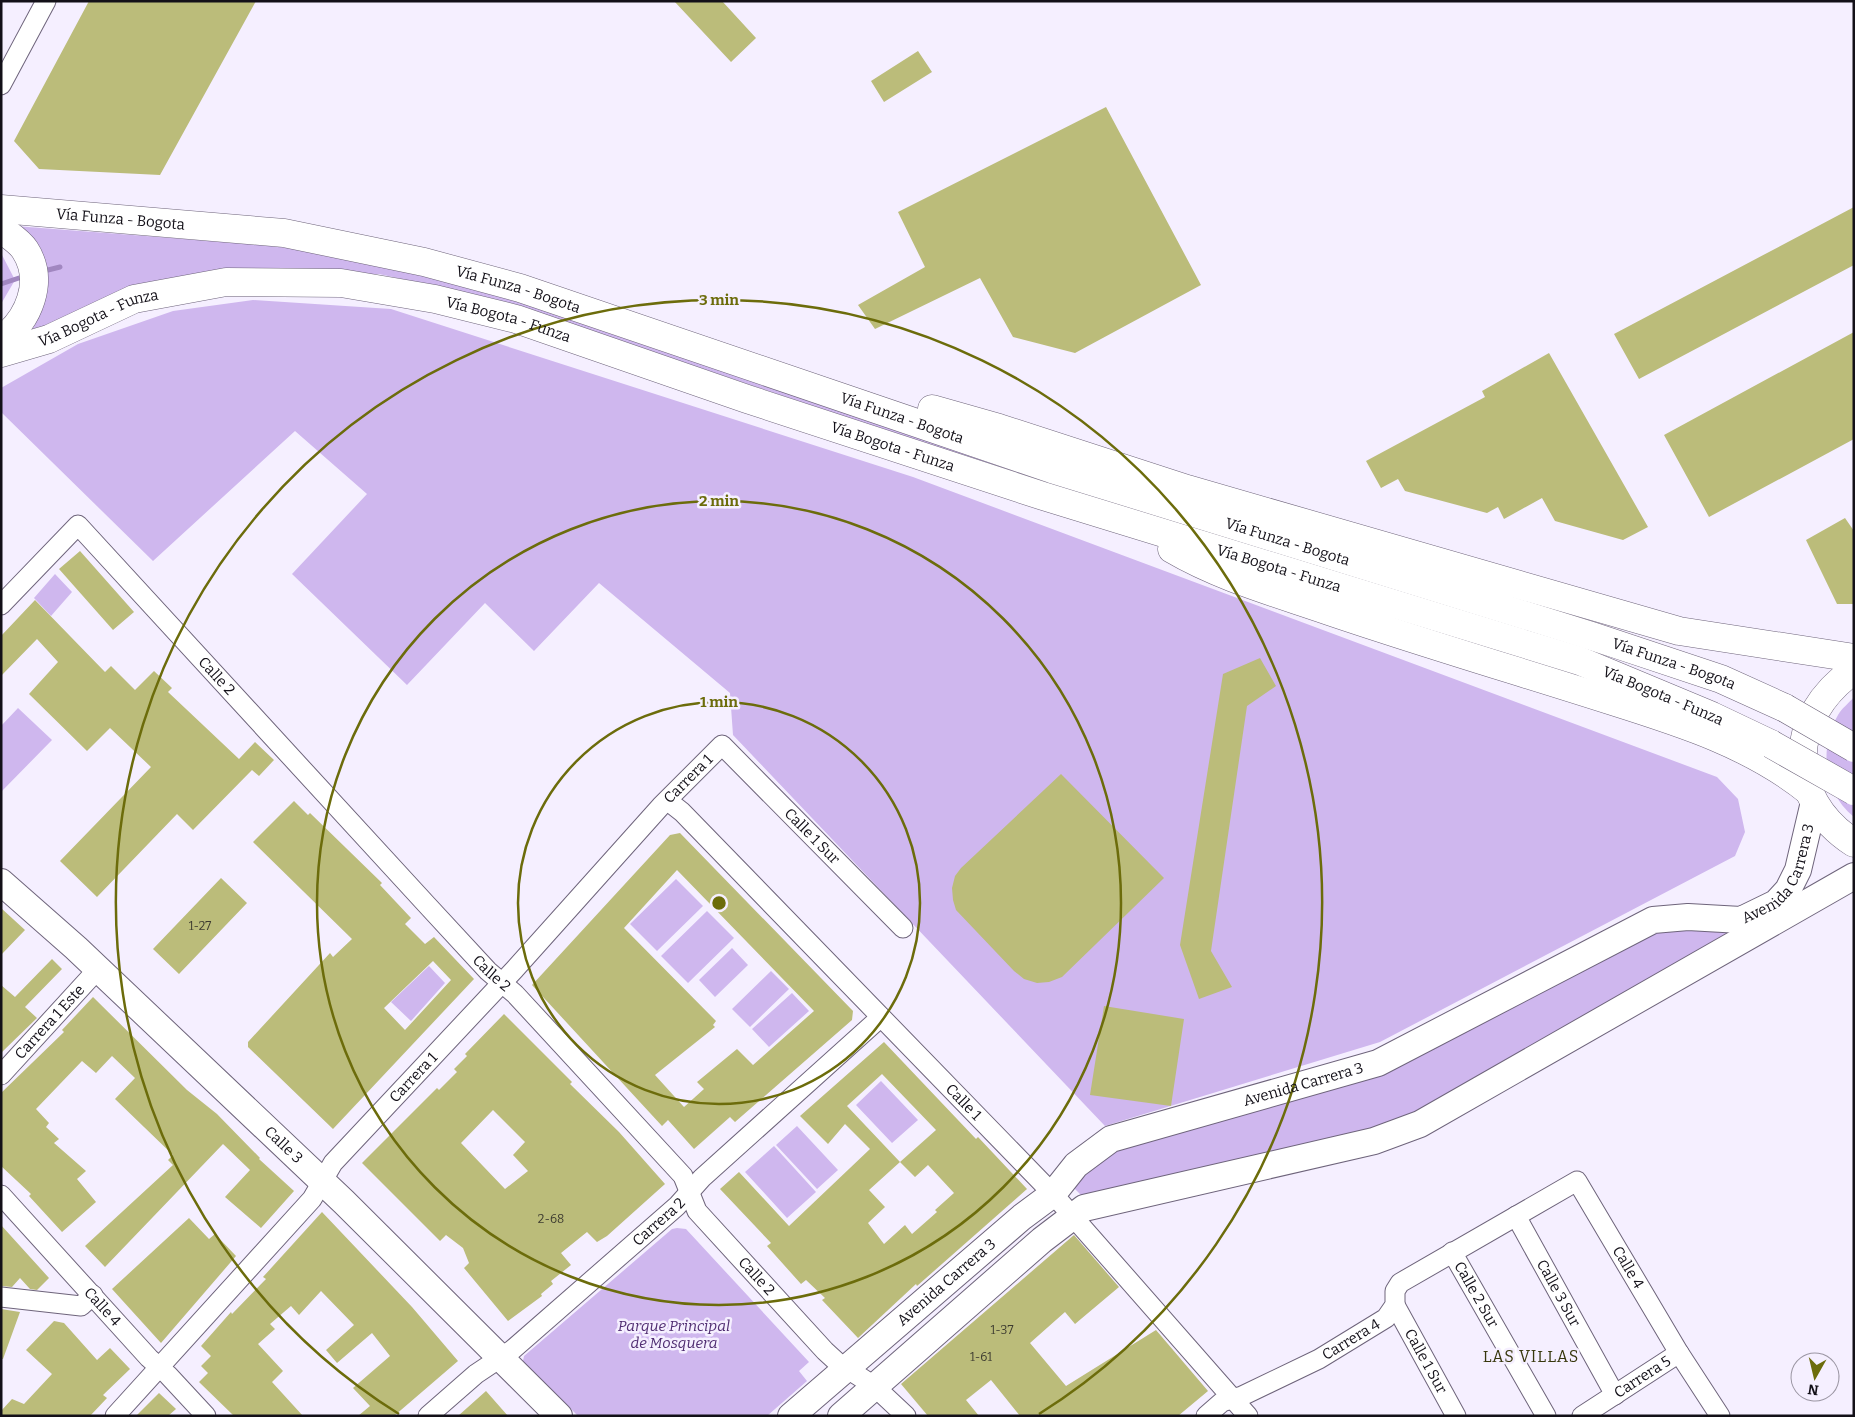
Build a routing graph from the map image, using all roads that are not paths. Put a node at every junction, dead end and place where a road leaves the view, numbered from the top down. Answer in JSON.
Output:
{"nodes":[{"id":1,"x":46,"y":1,"type":"edge"},
{"id":2,"x":1,"y":85,"type":"edge"},
{"id":3,"x":1,"y":209,"type":"edge"},
{"id":4,"x":1,"y":229,"type":"edge"},
{"id":5,"x":1,"y":340,"type":"edge"},
{"id":6,"x":1,"y":353,"type":"edge"},
{"id":7,"x":731,"y":359,"type":"junction"},
{"id":8,"x":1126,"y":521,"type":"junction"},
{"id":9,"x":1,"y":605,"type":"edge"},
{"id":10,"x":1854,"y":658,"type":"edge"},
{"id":11,"x":1854,"y":670,"type":"edge"},
{"id":12,"x":722,"y":744,"type":"joint"},
{"id":13,"x":1854,"y":748,"type":"edge"},
{"id":14,"x":1854,"y":791,"type":"edge"},
{"id":15,"x":1812,"y":797,"type":"junction"},
{"id":16,"x":668,"y":801,"type":"junction"},
{"id":17,"x":1854,"y":842,"type":"edge"},
{"id":18,"x":1854,"y":876,"type":"edge"},
{"id":19,"x":1,"y":882,"type":"edge"},
{"id":20,"x":903,"y":928,"type":"dead end"},
{"id":21,"x":98,"y":968,"type":"junction"},
{"id":22,"x":502,"y":982,"type":"junction"},
{"id":23,"x":881,"y":1018,"type":"junction"},
{"id":24,"x":1,"y":1074,"type":"edge"},
{"id":25,"x":1577,"y":1181,"type":"joint"},
{"id":26,"x":322,"y":1182,"type":"junction"},
{"id":27,"x":691,"y":1193,"type":"junction"},
{"id":28,"x":1053,"y":1194,"type":"junction"},
{"id":29,"x":1,"y":1195,"type":"edge"},
{"id":30,"x":1072,"y":1216,"type":"junction"},
{"id":31,"x":1516,"y":1216,"type":"junction"},
{"id":32,"x":1452,"y":1252,"type":"junction"},
{"id":33,"x":93,"y":1295,"type":"junction"},
{"id":34,"x":1,"y":1297,"type":"edge"},
{"id":35,"x":1395,"y":1305,"type":"junction"},
{"id":36,"x":1679,"y":1353,"type":"junction"},
{"id":37,"x":500,"y":1358,"type":"junction"},
{"id":38,"x":160,"y":1368,"type":"junction"},
{"id":39,"x":846,"y":1369,"type":"junction"},
{"id":40,"x":874,"y":1386,"type":"junction"},
{"id":41,"x":1614,"y":1395,"type":"junction"},
{"id":42,"x":1233,"y":1400,"type":"junction"},
{"id":43,"x":115,"y":1416,"type":"edge"},
{"id":44,"x":206,"y":1416,"type":"edge"},
{"id":45,"x":428,"y":1416,"type":"edge"},
{"id":46,"x":559,"y":1416,"type":"edge"},
{"id":47,"x":791,"y":1416,"type":"edge"},
{"id":48,"x":841,"y":1416,"type":"edge"},
{"id":49,"x":906,"y":1416,"type":"edge"},
{"id":50,"x":1206,"y":1416,"type":"edge"},
{"id":51,"x":1248,"y":1416,"type":"edge"},
{"id":52,"x":1456,"y":1416,"type":"edge"},
{"id":53,"x":1546,"y":1416,"type":"edge"},
{"id":54,"x":1582,"y":1416,"type":"edge"},
{"id":55,"x":1720,"y":1416,"type":"edge"}],
"edges":[{"from":1,"to":2,"type":"street"},
{"from":3,"to":7,"type":"main road","name":"Vía Funza - Bogota"},
{"from":4,"to":5,"type":"main road"},
{"from":6,"to":8,"type":"main road","name":"Vía Bogota - Funza"},
{"from":7,"to":10,"type":"main road"},
{"from":7,"to":13,"type":"main road","name":"Vía Funza - Bogota","bridge":true},
{"from":8,"to":14,"type":"main road","name":"Vía Bogota - Funza","bridge":true},
{"from":8,"to":15,"type":"main road"},
{"from":9,"to":22,"type":"street","name":"Calle 2"},
{"from":11,"to":15,"type":"main road"},
{"from":12,"to":16,"type":"street","name":"Carrera 1"},
{"from":12,"to":20,"type":"street","name":"Calle 1 Sur"},
{"from":15,"to":17,"type":"main road"},
{"from":15,"to":28,"type":"main road","name":"Avenida Carrera 3"},
{"from":16,"to":22,"type":"street","name":"Carrera 1"},
{"from":16,"to":23,"type":"street","name":"Calle 1"},
{"from":18,"to":30,"type":"main road","name":"Avenida Carrera 3"},
{"from":19,"to":21,"type":"main road","name":"Calle 3"},
{"from":21,"to":24,"type":"street","name":"Carrera 1 Este"},
{"from":21,"to":26,"type":"main road","name":"Calle 3"},
{"from":22,"to":26,"type":"street","name":"Carrera 1"},
{"from":22,"to":27,"type":"street","name":"Calle 2"},
{"from":23,"to":27,"type":"street","name":"Carrera 2"},
{"from":23,"to":28,"type":"street","name":"Calle 1"},
{"from":25,"to":31,"type":"street","name":"Carrera 4"},
{"from":25,"to":36,"type":"street","name":"Calle 4"},
{"from":26,"to":37,"type":"main road","name":"Calle 3"},
{"from":26,"to":38,"type":"street","name":"Carrera 1"},
{"from":27,"to":37,"type":"street","name":"Carrera 2"},
{"from":27,"to":39,"type":"street","name":"Calle 2"},
{"from":28,"to":30,"type":"street","name":"Calle 1"},
{"from":28,"to":39,"type":"main road","name":"Avenida Carrera 3"},
{"from":29,"to":33,"type":"street","name":"Calle 4"},
{"from":30,"to":40,"type":"main road","name":"Avenida Carrera 3"},
{"from":30,"to":42,"type":"street","name":"Calle 1"},
{"from":31,"to":32,"type":"street","name":"Carrera 4"},
{"from":31,"to":41,"type":"street","name":"Calle 3 Sur"},
{"from":32,"to":35,"type":"street","name":"Carrera 4"},
{"from":32,"to":53,"type":"street","name":"Calle 2 Sur"},
{"from":33,"to":34,"type":"street"},
{"from":33,"to":38,"type":"street","name":"Calle 4"},
{"from":35,"to":42,"type":"street","name":"Carrera 4"},
{"from":35,"to":52,"type":"street","name":"Calle 1 Sur"},
{"from":36,"to":41,"type":"street","name":"Carrera 5"},
{"from":36,"to":55,"type":"street","name":"Calle 4"},
{"from":37,"to":45,"type":"street","name":"Carrera 2"},
{"from":37,"to":46,"type":"main road","name":"Calle 3"},
{"from":38,"to":43,"type":"street","name":"Carrera 1"},
{"from":38,"to":44,"type":"street","name":"Calle 4"},
{"from":39,"to":40,"type":"street","name":"Calle 2"},
{"from":39,"to":47,"type":"main road","name":"Avenida Carrera 3"},
{"from":40,"to":48,"type":"main road","name":"Avenida Carrera 3"},
{"from":40,"to":49,"type":"street","name":"Calle 2"},
{"from":41,"to":54,"type":"street","name":"Carrera 5"},
{"from":42,"to":50,"type":"street","name":"Carrera 4"},
{"from":42,"to":51,"type":"street","name":"Calle 1"}]}
